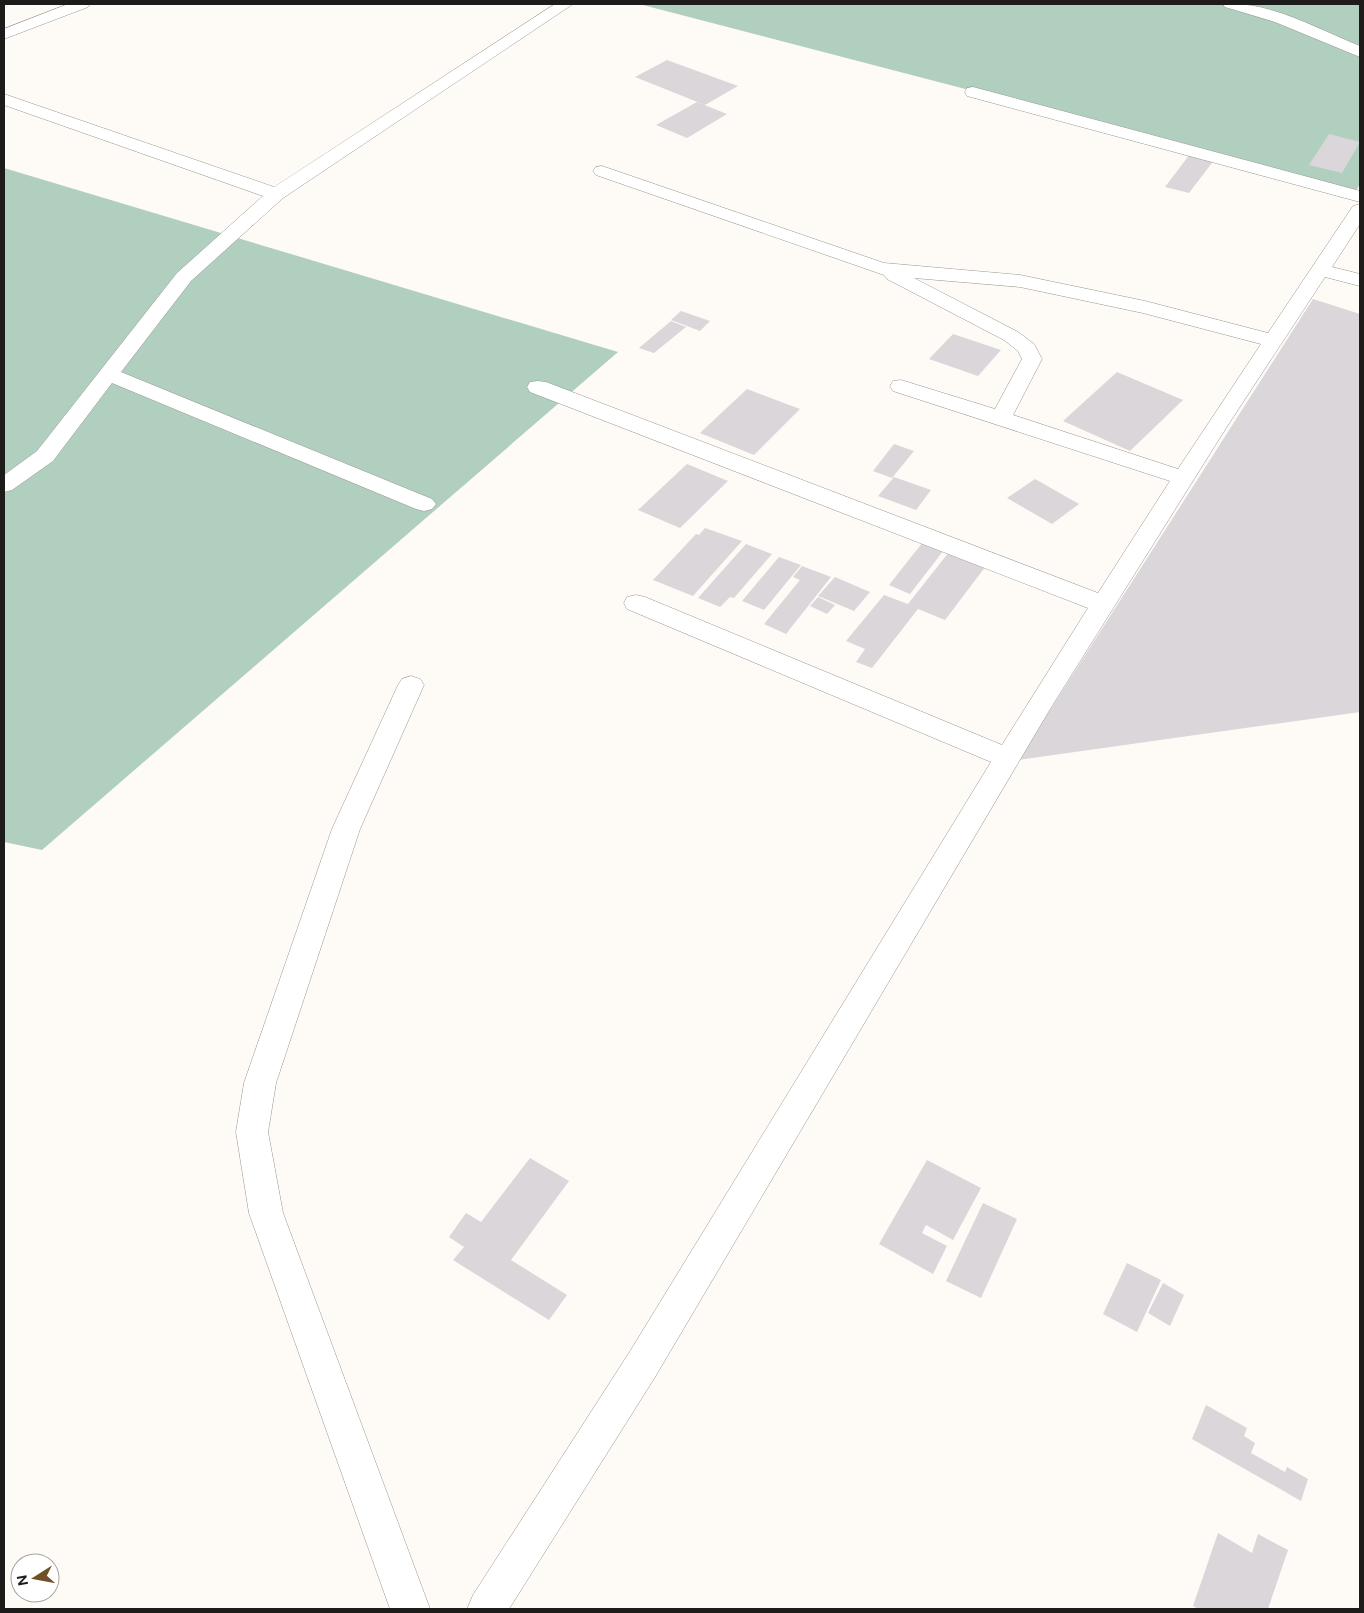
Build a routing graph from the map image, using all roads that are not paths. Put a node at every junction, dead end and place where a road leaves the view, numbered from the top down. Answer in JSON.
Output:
{"nodes":[{"id":1,"x":82,"y":4,"type":"edge"},
{"id":2,"x":564,"y":4,"type":"edge"},
{"id":3,"x":1231,"y":4,"type":"edge"},
{"id":4,"x":4,"y":34,"type":"edge"},
{"id":5,"x":1360,"y":52,"type":"edge"},
{"id":6,"x":973,"y":92,"type":"dead end"},
{"id":7,"x":4,"y":98,"type":"edge"},
{"id":8,"x":602,"y":171,"type":"dead end"},
{"id":9,"x":276,"y":194,"type":"junction"},
{"id":10,"x":1360,"y":197,"type":"edge"},
{"id":11,"x":1360,"y":210,"type":"edge"},
{"id":12,"x":881,"y":269,"type":"junction"},
{"id":13,"x":1321,"y":270,"type":"junction"},
{"id":14,"x":1360,"y":280,"type":"edge"},
{"id":15,"x":1273,"y":341,"type":"junction"},
{"id":16,"x":108,"y":374,"type":"junction"},
{"id":17,"x":901,"y":386,"type":"dead end"},
{"id":18,"x":538,"y":387,"type":"dead end"},
{"id":19,"x":1000,"y":418,"type":"junction"},
{"id":20,"x":1183,"y":478,"type":"junction"},
{"id":21,"x":4,"y":484,"type":"edge"},
{"id":22,"x":424,"y":504,"type":"dead end"},
{"id":23,"x":636,"y":602,"type":"dead end"},
{"id":24,"x":1103,"y":604,"type":"junction"},
{"id":25,"x":411,"y":685,"type":"dead end"},
{"id":26,"x":1008,"y":758,"type":"junction"},
{"id":27,"x":496,"y":1607,"type":"edge"},
{"id":28,"x":410,"y":1609,"type":"edge"}],
"edges":[{"from":1,"to":4,"type":"street"},
{"from":2,"to":9,"type":"street"},
{"from":3,"to":5,"type":"street"},
{"from":6,"to":10,"type":"street"},
{"from":7,"to":9,"type":"street"},
{"from":8,"to":12,"type":"street"},
{"from":9,"to":16,"type":"street"},
{"from":11,"to":13,"type":"street"},
{"from":12,"to":15,"type":"street"},
{"from":12,"to":19,"type":"street"},
{"from":13,"to":14,"type":"street"},
{"from":13,"to":15,"type":"street"},
{"from":15,"to":20,"type":"street"},
{"from":16,"to":21,"type":"street"},
{"from":16,"to":22,"type":"street"},
{"from":17,"to":19,"type":"street"},
{"from":18,"to":24,"type":"street"},
{"from":19,"to":20,"type":"street"},
{"from":20,"to":24,"type":"street"},
{"from":23,"to":26,"type":"street"},
{"from":24,"to":26,"type":"street"},
{"from":25,"to":28,"type":"street"},
{"from":26,"to":27,"type":"street"}]}
